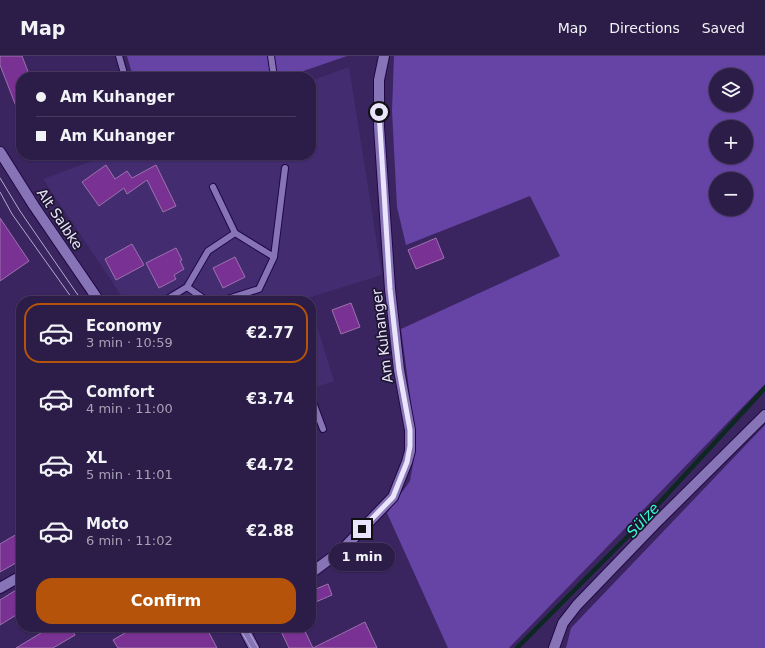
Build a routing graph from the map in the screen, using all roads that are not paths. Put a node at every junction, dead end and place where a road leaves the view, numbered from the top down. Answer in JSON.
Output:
{"nodes":[{"id":1,"x":119,"y":56,"type":"edge"},
{"id":2,"x":271,"y":56,"type":"edge"},
{"id":3,"x":384,"y":56,"type":"edge"},
{"id":4,"x":124,"y":72,"type":"edge"},
{"id":5,"x":273,"y":72,"type":"edge"},
{"id":6,"x":0,"y":152,"type":"edge"},
{"id":7,"x":285,"y":168,"type":"dead end"},
{"id":8,"x":214,"y":187,"type":"dead end"},
{"id":9,"x":234,"y":233,"type":"junction"},
{"id":10,"x":274,"y":257,"type":"junction"},
{"id":11,"x":187,"y":287,"type":"junction"},
{"id":12,"x":96,"y":296,"type":"edge"},
{"id":13,"x":172,"y":296,"type":"edge"},
{"id":14,"x":200,"y":296,"type":"edge"},
{"id":15,"x":237,"y":296,"type":"edge"},
{"id":16,"x":316,"y":410,"type":"edge"},
{"id":17,"x":765,"y":415,"type":"edge"},
{"id":18,"x":323,"y":429,"type":"dead end"},
{"id":19,"x":316,"y":569,"type":"edge"},
{"id":20,"x":16,"y":579,"type":"edge"},
{"id":21,"x":0,"y":588,"type":"edge"},
{"id":22,"x":246,"y":632,"type":"edge"},
{"id":23,"x":254,"y":648,"type":"edge"},
{"id":24,"x":554,"y":648,"type":"edge"}],
"edges":[{"from":1,"to":4,"type":"lane"},
{"from":2,"to":5,"type":"lane"},
{"from":3,"to":19,"type":"street","name":"Am Kuhanger"},
{"from":6,"to":12,"type":"street","name":"Alt Salbke"},
{"from":7,"to":10,"type":"lane"},
{"from":8,"to":9,"type":"lane"},
{"from":9,"to":10,"type":"lane"},
{"from":9,"to":11,"type":"lane"},
{"from":10,"to":15,"type":"lane"},
{"from":11,"to":13,"type":"lane"},
{"from":11,"to":14,"type":"lane"},
{"from":16,"to":18,"type":"lane"},
{"from":17,"to":24,"type":"street"},
{"from":20,"to":21,"type":"street"},
{"from":22,"to":23,"type":"street"}]}
